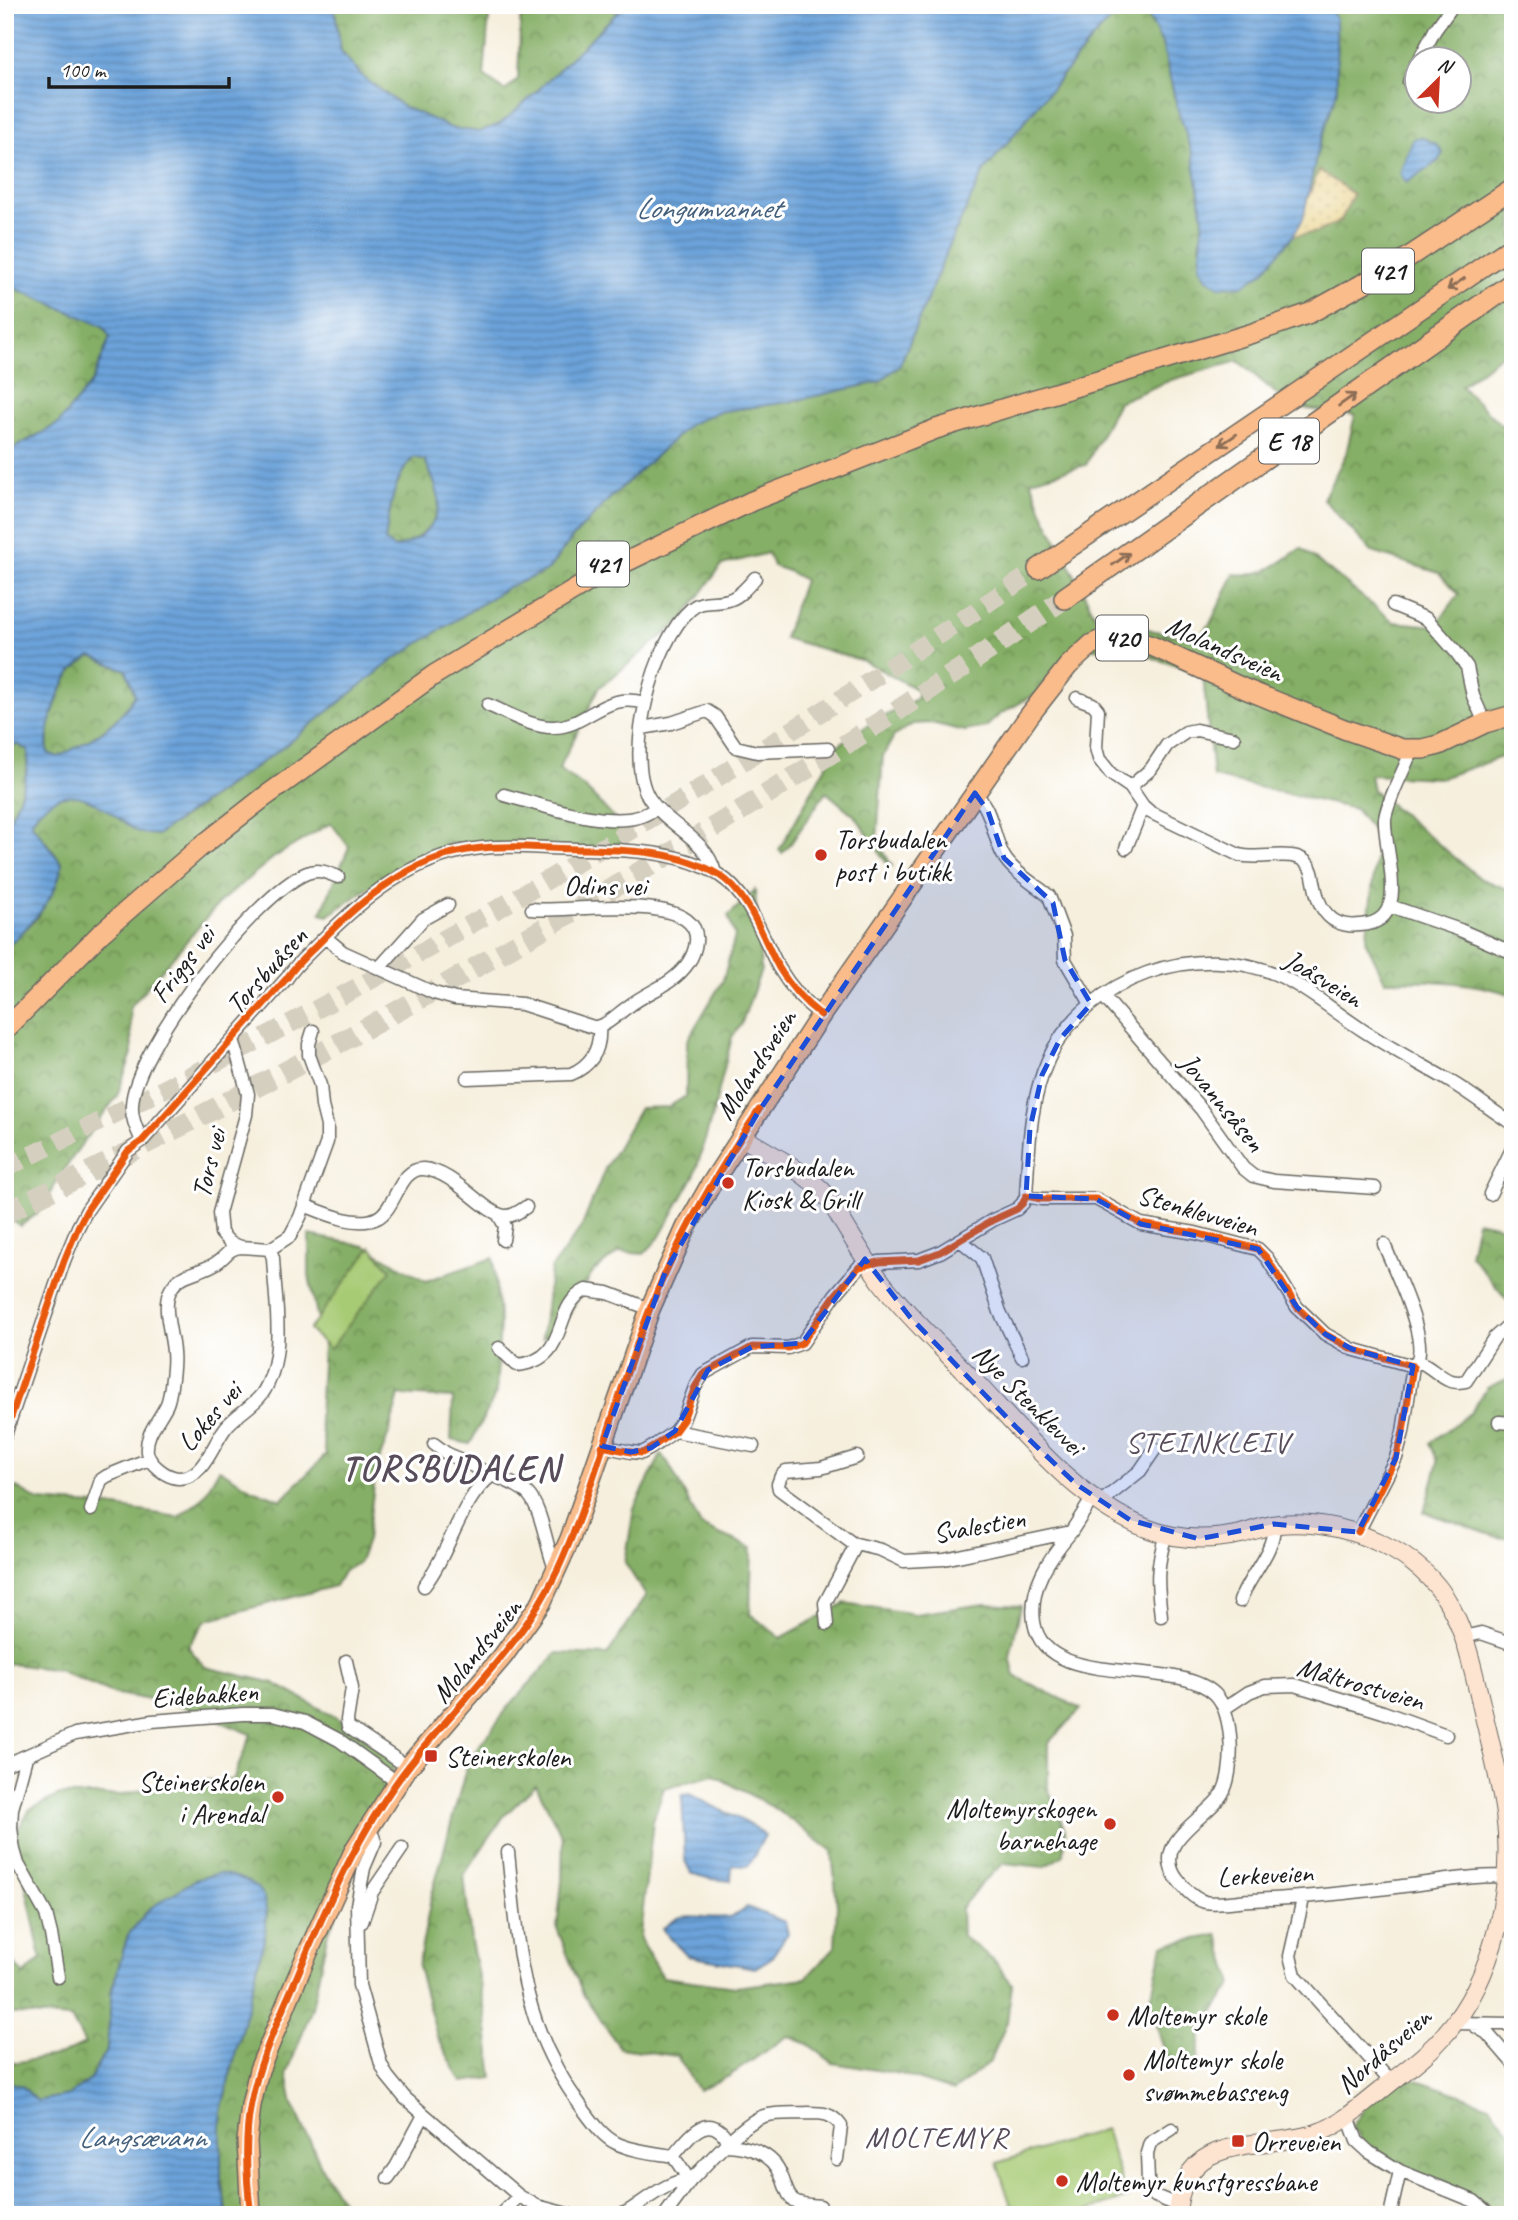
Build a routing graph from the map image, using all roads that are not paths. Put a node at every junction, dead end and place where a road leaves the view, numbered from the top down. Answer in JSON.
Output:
{"nodes":[{"id":1,"x":1453,"y":5,"type":"edge"},
{"id":2,"x":1426,"y":46,"type":"edge"},
{"id":3,"x":1513,"y":179,"type":"edge"},
{"id":4,"x":1513,"y":188,"type":"edge"},
{"id":5,"x":1513,"y":246,"type":"edge"},
{"id":6,"x":1513,"y":283,"type":"edge"},
{"id":7,"x":1038,"y":569,"type":"tunnel mouth"},
{"id":8,"x":755,"y":578,"type":"dead end"},
{"id":9,"x":1065,"y":598,"type":"tunnel mouth"},
{"id":10,"x":1392,"y":605,"type":"dead end"},
{"id":11,"x":1077,"y":698,"type":"dead end"},
{"id":12,"x":645,"y":703,"type":"junction"},
{"id":13,"x":488,"y":705,"type":"dead end"},
{"id":14,"x":1513,"y":715,"type":"edge"},
{"id":15,"x":1485,"y":723,"type":"junction"},
{"id":16,"x":642,"y":728,"type":"junction"},
{"id":17,"x":1234,"y":738,"type":"dead end"},
{"id":18,"x":828,"y":749,"type":"dead end"},
{"id":19,"x":1412,"y":749,"type":"junction"},
{"id":20,"x":1130,"y":787,"type":"junction"},
{"id":21,"x":975,"y":793,"type":"junction"},
{"id":22,"x":504,"y":795,"type":"dead end"},
{"id":23,"x":1143,"y":806,"type":"junction"},
{"id":24,"x":657,"y":808,"type":"junction"},
{"id":25,"x":1126,"y":848,"type":"dead end"},
{"id":26,"x":715,"y":873,"type":"junction"},
{"id":27,"x":338,"y":877,"type":"dead end"},
{"id":28,"x":448,"y":905,"type":"dead end"},
{"id":29,"x":1390,"y":906,"type":"junction"},
{"id":30,"x":532,"y":909,"type":"dead end"},
{"id":31,"x":325,"y":937,"type":"junction"},
{"id":32,"x":1513,"y":953,"type":"edge"},
{"id":33,"x":380,"y":967,"type":"junction"},
{"id":34,"x":1097,"y":1000,"type":"junction"},
{"id":35,"x":821,"y":1015,"type":"junction"},
{"id":36,"x":5,"y":1018,"type":"edge"},
{"id":37,"x":599,"y":1026,"type":"junction"},
{"id":38,"x":5,"y":1030,"type":"edge"},
{"id":39,"x":313,"y":1031,"type":"dead end"},
{"id":40,"x":233,"y":1039,"type":"junction"},
{"id":41,"x":467,"y":1078,"type":"dead end"},
{"id":42,"x":1513,"y":1124,"type":"edge"},
{"id":43,"x":742,"y":1137,"type":"junction"},
{"id":44,"x":142,"y":1141,"type":"junction"},
{"id":45,"x":1513,"y":1147,"type":"edge"},
{"id":46,"x":1375,"y":1188,"type":"dead end"},
{"id":47,"x":1490,"y":1194,"type":"dead end"},
{"id":48,"x":1026,"y":1196,"type":"junction"},
{"id":49,"x":304,"y":1205,"type":"junction"},
{"id":50,"x":526,"y":1207,"type":"dead end"},
{"id":51,"x":499,"y":1214,"type":"junction"},
{"id":52,"x":503,"y":1240,"type":"dead end"},
{"id":53,"x":960,"y":1240,"type":"junction"},
{"id":54,"x":1384,"y":1244,"type":"dead end"},
{"id":55,"x":241,"y":1247,"type":"junction"},
{"id":56,"x":270,"y":1249,"type":"junction"},
{"id":57,"x":870,"y":1265,"type":"junction"},
{"id":58,"x":650,"y":1309,"type":"junction"},
{"id":59,"x":1513,"y":1321,"type":"edge"},
{"id":60,"x":499,"y":1348,"type":"dead end"},
{"id":61,"x":1022,"y":1357,"type":"dead end"},
{"id":62,"x":1415,"y":1364,"type":"junction"},
{"id":63,"x":675,"y":1431,"type":"junction"},
{"id":64,"x":5,"y":1434,"type":"edge"},
{"id":65,"x":434,"y":1444,"type":"dead end"},
{"id":66,"x":603,"y":1446,"type":"junction"},
{"id":67,"x":753,"y":1447,"type":"dead end"},
{"id":68,"x":1155,"y":1449,"type":"dead end"},
{"id":69,"x":857,"y":1457,"type":"dead end"},
{"id":70,"x":149,"y":1459,"type":"junction"},
{"id":71,"x":492,"y":1475,"type":"junction"},
{"id":72,"x":1098,"y":1499,"type":"junction"},
{"id":73,"x":91,"y":1510,"type":"dead end"},
{"id":74,"x":1274,"y":1524,"type":"junction"},
{"id":75,"x":1071,"y":1532,"type":"junction"},
{"id":76,"x":1358,"y":1532,"type":"junction"},
{"id":77,"x":1166,"y":1534,"type":"junction"},
{"id":78,"x":856,"y":1545,"type":"junction"},
{"id":79,"x":558,"y":1569,"type":"junction"},
{"id":80,"x":424,"y":1586,"type":"dead end"},
{"id":81,"x":1240,"y":1601,"type":"dead end"},
{"id":82,"x":1161,"y":1616,"type":"dead end"},
{"id":83,"x":827,"y":1624,"type":"dead end"},
{"id":84,"x":1464,"y":1636,"type":"junction"},
{"id":85,"x":1513,"y":1644,"type":"edge"},
{"id":86,"x":346,"y":1661,"type":"dead end"},
{"id":87,"x":1225,"y":1708,"type":"junction"},
{"id":88,"x":1446,"y":1735,"type":"dead end"},
{"id":89,"x":23,"y":1757,"type":"junction"},
{"id":90,"x":5,"y":1765,"type":"edge"},
{"id":91,"x":403,"y":1774,"type":"junction"},
{"id":92,"x":367,"y":1831,"type":"junction"},
{"id":93,"x":402,"y":1848,"type":"dead end"},
{"id":94,"x":508,"y":1852,"type":"dead end"},
{"id":95,"x":1510,"y":1879,"type":"edge"},
{"id":96,"x":1303,"y":1899,"type":"junction"},
{"id":97,"x":356,"y":1931,"type":"junction"},
{"id":98,"x":58,"y":1977,"type":"dead end"},
{"id":99,"x":1463,"y":2023,"type":"junction"},
{"id":100,"x":1513,"y":2024,"type":"edge"},
{"id":101,"x":1513,"y":2063,"type":"edge"},
{"id":102,"x":1391,"y":2082,"type":"junction"},
{"id":103,"x":424,"y":2115,"type":"junction"},
{"id":104,"x":1348,"y":2116,"type":"junction"},
{"id":105,"x":1172,"y":2129,"type":"dead end"},
{"id":106,"x":727,"y":2145,"type":"junction"},
{"id":107,"x":673,"y":2156,"type":"junction"},
{"id":108,"x":837,"y":2159,"type":"dead end"},
{"id":109,"x":1399,"y":2171,"type":"junction"},
{"id":110,"x":388,"y":2178,"type":"dead end"},
{"id":111,"x":690,"y":2181,"type":"junction"},
{"id":112,"x":519,"y":2196,"type":"junction"},
{"id":113,"x":820,"y":2206,"type":"dead end"},
{"id":114,"x":1177,"y":2210,"type":"edge"},
{"id":115,"x":251,"y":2215,"type":"edge"},
{"id":116,"x":500,"y":2215,"type":"edge"},
{"id":117,"x":571,"y":2215,"type":"edge"},
{"id":118,"x":620,"y":2215,"type":"edge"},
{"id":119,"x":665,"y":2215,"type":"edge"},
{"id":120,"x":1390,"y":2215,"type":"edge"},
{"id":121,"x":1490,"y":2215,"type":"edge"}],
"edges":[{"from":1,"to":2,"type":"street"},
{"from":3,"to":36,"type":"main road","number":"421"},
{"from":4,"to":38,"type":"main road","number":"421"},
{"from":5,"to":7,"type":"main road","number":"E 18","one_way":true},
{"from":9,"to":6,"type":"highway","number":"E 18","one_way":true},
{"from":8,"to":12,"type":"street"},
{"from":10,"to":15,"type":"street"},
{"from":11,"to":20,"type":"street"},
{"from":12,"to":13,"type":"street"},
{"from":12,"to":16,"type":"street"},
{"from":14,"to":15,"type":"main road","name":"Molandsveien","number":"420"},
{"from":15,"to":19,"type":"main road","name":"Molandsveien","number":"420"},
{"from":16,"to":18,"type":"street"},
{"from":16,"to":24,"type":"street"},
{"from":17,"to":20,"type":"street"},
{"from":19,"to":21,"type":"main road","name":"Molandsveien","number":"420"},
{"from":19,"to":29,"type":"street"},
{"from":20,"to":23,"type":"street"},
{"from":21,"to":34,"type":"street"},
{"from":21,"to":35,"type":"main road","name":"Molandsveien","number":"420"},
{"from":22,"to":24,"type":"street"},
{"from":23,"to":25,"type":"street"},
{"from":23,"to":29,"type":"street"},
{"from":24,"to":26,"type":"street"},
{"from":26,"to":31,"type":"street","name":"Torsbuåsen"},
{"from":26,"to":35,"type":"street","name":"Torsbuåsen"},
{"from":27,"to":44,"type":"street","name":"Friggs vei"},
{"from":28,"to":33,"type":"street"},
{"from":29,"to":32,"type":"street"},
{"from":30,"to":37,"type":"street","name":"Odins vei"},
{"from":31,"to":33,"type":"street"},
{"from":31,"to":40,"type":"street","name":"Torsbuåsen"},
{"from":33,"to":37,"type":"street"},
{"from":34,"to":42,"type":"street","name":"Joåsveien"},
{"from":34,"to":46,"type":"street","name":"Jovannsåsen"},
{"from":34,"to":48,"type":"street","name":"Joåsveien"},
{"from":35,"to":43,"type":"main road","name":"Molandsveien","number":"420"},
{"from":37,"to":41,"type":"street"},
{"from":39,"to":49,"type":"street"},
{"from":40,"to":44,"type":"street","name":"Torsbuåsen"},
{"from":40,"to":55,"type":"street","name":"Tors vei"},
{"from":43,"to":57,"type":"main road","name":"Nye Stenklevvei"},
{"from":43,"to":58,"type":"main road","name":"Molandsveien","number":"420"},
{"from":44,"to":64,"type":"street","name":"Torsbuåsen"},
{"from":45,"to":47,"type":"street"},
{"from":48,"to":53,"type":"street"},
{"from":48,"to":62,"type":"street","name":"Stenklevveien"},
{"from":49,"to":51,"type":"street"},
{"from":49,"to":56,"type":"street"},
{"from":50,"to":51,"type":"street"},
{"from":51,"to":52,"type":"street"},
{"from":53,"to":57,"type":"street"},
{"from":53,"to":61,"type":"street"},
{"from":54,"to":62,"type":"street"},
{"from":55,"to":56,"type":"street"},
{"from":55,"to":70,"type":"street","name":"Lokes vei"},
{"from":56,"to":70,"type":"street","name":"Lokes vei"},
{"from":57,"to":63,"type":"street"},
{"from":57,"to":72,"type":"main road","name":"Nye Stenklevvei"},
{"from":58,"to":60,"type":"street"},
{"from":58,"to":66,"type":"main road","name":"Molandsveien","number":"420"},
{"from":59,"to":62,"type":"street","name":"Stenklevveien"},
{"from":62,"to":76,"type":"street"},
{"from":63,"to":66,"type":"street"},
{"from":63,"to":67,"type":"street"},
{"from":65,"to":71,"type":"street"},
{"from":66,"to":79,"type":"main road","name":"Molandsveien","number":"420"},
{"from":68,"to":72,"type":"street"},
{"from":69,"to":78,"type":"street","name":"Svalestien"},
{"from":70,"to":73,"type":"street"},
{"from":71,"to":79,"type":"street"},
{"from":71,"to":80,"type":"street"},
{"from":72,"to":75,"type":"street"},
{"from":72,"to":77,"type":"main road","name":"Nye Stenklevvei"},
{"from":74,"to":76,"type":"main road","name":"Nye Stenklevvei"},
{"from":74,"to":77,"type":"main road","name":"Nye Stenklevvei"},
{"from":74,"to":81,"type":"street"},
{"from":75,"to":78,"type":"street","name":"Svalestien"},
{"from":75,"to":87,"type":"street"},
{"from":76,"to":84,"type":"main road","name":"Nordåsveien"},
{"from":77,"to":82,"type":"street"},
{"from":78,"to":83,"type":"street"},
{"from":79,"to":91,"type":"main road","name":"Molandsveien","number":"420"},
{"from":84,"to":85,"type":"street"},
{"from":84,"to":95,"type":"main road","name":"Nordåsveien"},
{"from":86,"to":91,"type":"street"},
{"from":87,"to":88,"type":"street","name":"Måltrostveien"},
{"from":87,"to":96,"type":"street","name":"Lerkeveien"},
{"from":89,"to":90,"type":"street","name":"Eidebakken"},
{"from":89,"to":91,"type":"street","name":"Eidebakken"},
{"from":89,"to":98,"type":"street"},
{"from":91,"to":92,"type":"main road","name":"Molandsveien","number":"420"},
{"from":92,"to":97,"type":"street"},
{"from":92,"to":115,"type":"main road","name":"Molandsveien","number":"420"},
{"from":93,"to":97,"type":"street"},
{"from":94,"to":107,"type":"street"},
{"from":95,"to":96,"type":"street","name":"Lerkeveien"},
{"from":95,"to":99,"type":"main road","name":"Nordåsveien"},
{"from":96,"to":102,"type":"street"},
{"from":97,"to":103,"type":"street"},
{"from":99,"to":100,"type":"street"},
{"from":99,"to":101,"type":"street"},
{"from":99,"to":102,"type":"main road","name":"Nordåsveien"},
{"from":102,"to":104,"type":"main road","name":"Nordåsveien"},
{"from":103,"to":110,"type":"street"},
{"from":103,"to":112,"type":"street"},
{"from":104,"to":109,"type":"street"},
{"from":104,"to":114,"type":"main road","name":"Nordåsveien"},
{"from":105,"to":114,"type":"street"},
{"from":106,"to":107,"type":"street"},
{"from":106,"to":108,"type":"street"},
{"from":106,"to":111,"type":"street"},
{"from":106,"to":113,"type":"street"},
{"from":107,"to":111,"type":"street"},
{"from":109,"to":120,"type":"street"},
{"from":109,"to":121,"type":"street"},
{"from":111,"to":118,"type":"street"},
{"from":111,"to":119,"type":"street"},
{"from":112,"to":116,"type":"street"},
{"from":112,"to":117,"type":"street"}]}
